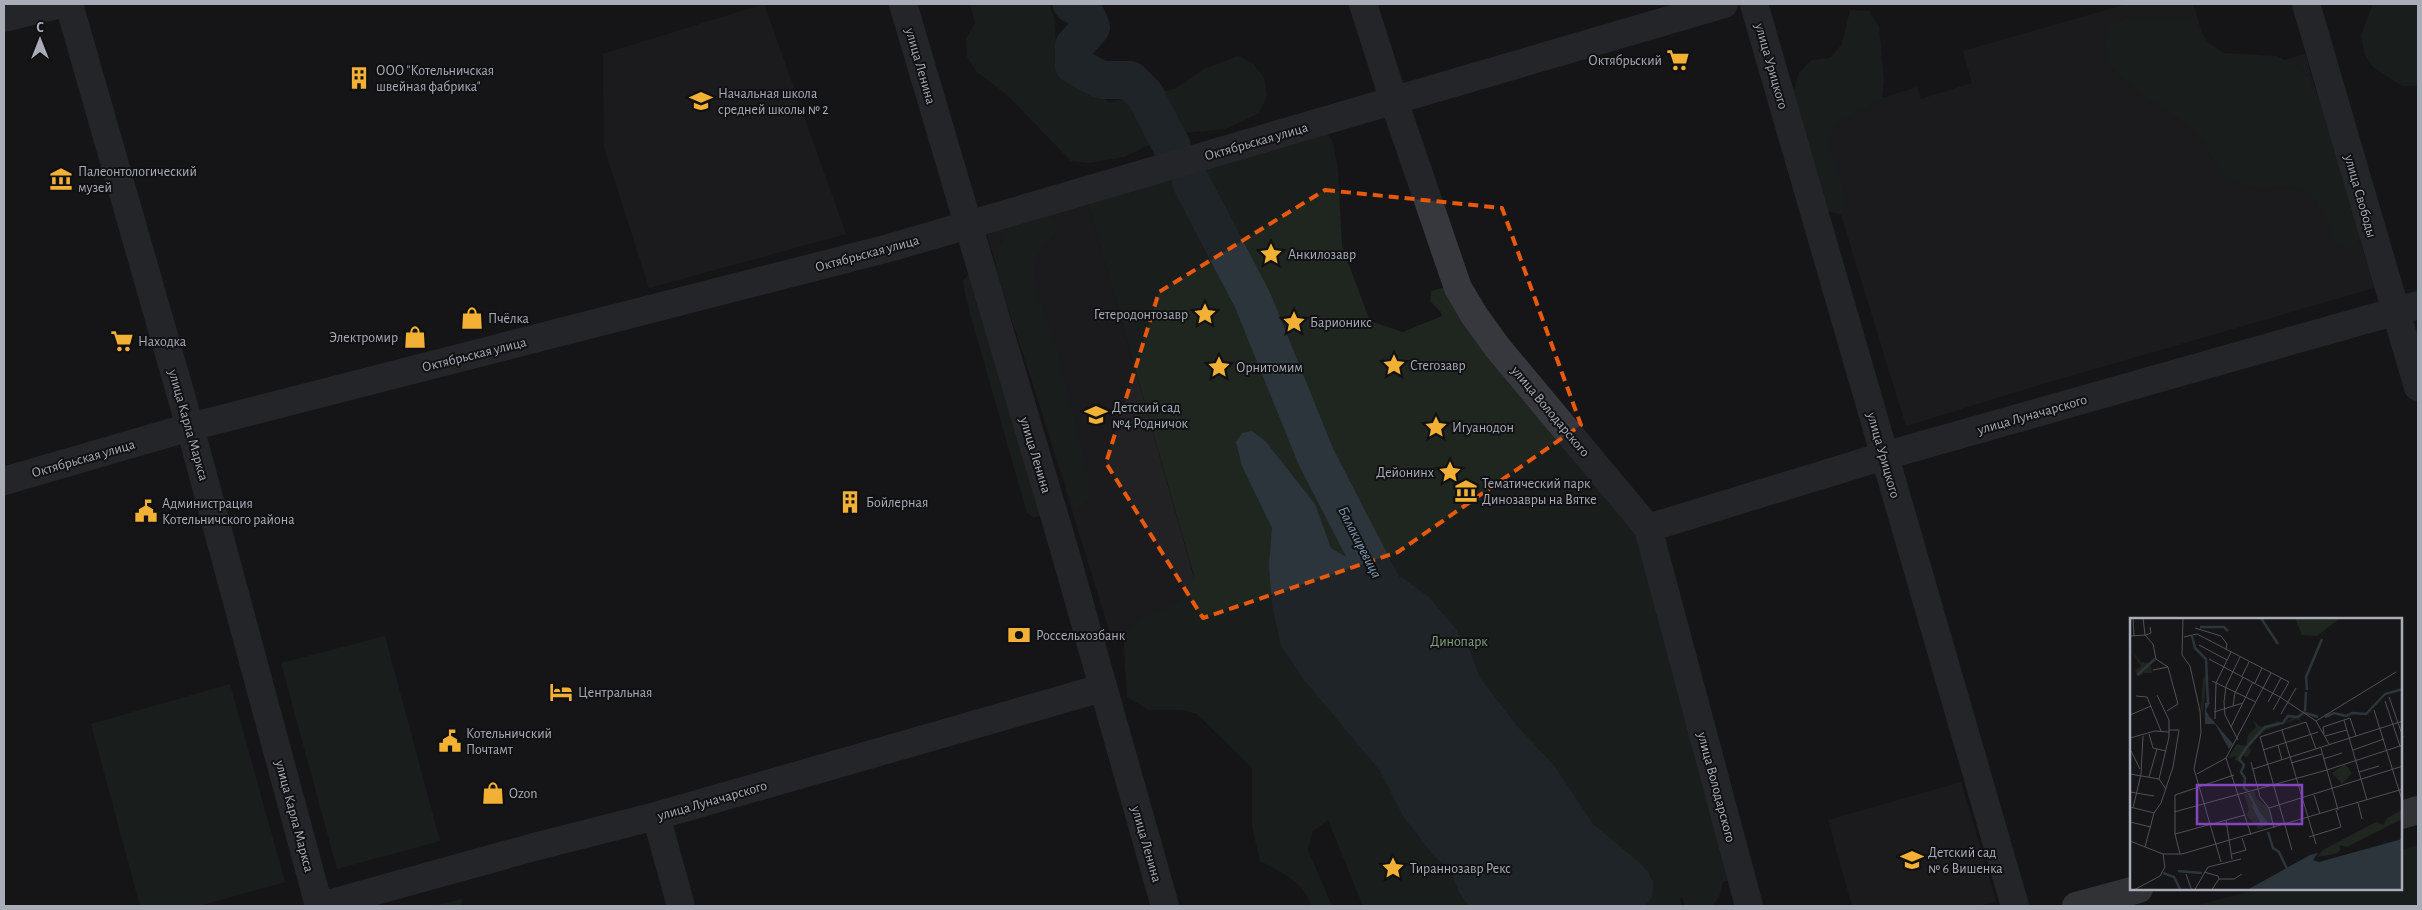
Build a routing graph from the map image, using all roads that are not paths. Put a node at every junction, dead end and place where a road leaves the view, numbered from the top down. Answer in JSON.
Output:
{"nodes":[{"id":1,"x":62,"y":4,"type":"edge"},
{"id":2,"x":69,"y":4,"type":"edge"},
{"id":3,"x":903,"y":4,"type":"edge"},
{"id":4,"x":1363,"y":4,"type":"edge"},
{"id":5,"x":1724,"y":4,"type":"edge"},
{"id":6,"x":1754,"y":4,"type":"edge"},
{"id":7,"x":2306,"y":4,"type":"edge"},
{"id":8,"x":4,"y":18,"type":"edge"},
{"id":9,"x":1394,"y":101,"type":"junction"},
{"id":10,"x":968,"y":226,"type":"junction"},
{"id":11,"x":2407,"y":308,"type":"edge"},
{"id":12,"x":2418,"y":388,"type":"edge"},
{"id":13,"x":190,"y":427,"type":"junction"},
{"id":14,"x":1884,"y":456,"type":"junction"},
{"id":15,"x":4,"y":481,"type":"edge"},
{"id":16,"x":1648,"y":528,"type":"junction"},
{"id":17,"x":1102,"y":688,"type":"junction"},
{"id":18,"x":2418,"y":810,"type":"edge"},
{"id":19,"x":2402,"y":815,"type":"edge"},
{"id":20,"x":656,"y":816,"type":"junction"},
{"id":21,"x":2135,"y":890,"type":"edge"},
{"id":22,"x":320,"y":906,"type":"edge"},
{"id":23,"x":681,"y":906,"type":"edge"},
{"id":24,"x":1165,"y":906,"type":"edge"},
{"id":25,"x":1749,"y":906,"type":"edge"},
{"id":26,"x":2015,"y":906,"type":"edge"},
{"id":27,"x":2076,"y":906,"type":"edge"}],
"edges":[{"from":1,"to":8,"type":"street"},
{"from":2,"to":13,"type":"street","name":"улица Карла Маркса"},
{"from":3,"to":10,"type":"street","name":"улица Ленина"},
{"from":4,"to":9,"type":"street","name":"улица Володарского"},
{"from":5,"to":9,"type":"street","name":"Октябрьская улица"},
{"from":6,"to":14,"type":"street","name":"улица Урицкого"},
{"from":7,"to":11,"type":"street","name":"улица Свободы"},
{"from":9,"to":10,"type":"street","name":"Октябрьская улица"},
{"from":9,"to":16,"type":"street","name":"улица Володарского"},
{"from":10,"to":13,"type":"street","name":"Октябрьская улица"},
{"from":10,"to":17,"type":"street","name":"улица Ленина"},
{"from":11,"to":12,"type":"street","name":"улица Свободы"},
{"from":11,"to":14,"type":"street","name":"улица Луначарского"},
{"from":13,"to":15,"type":"street","name":"Октябрьская улица"},
{"from":13,"to":22,"type":"street","name":"улица Карла Маркса"},
{"from":14,"to":16,"type":"street","name":"улица Луначарского"},
{"from":14,"to":26,"type":"street","name":"улица Урицкого"},
{"from":16,"to":25,"type":"street","name":"улица Володарского"},
{"from":17,"to":20,"type":"street","name":"улица Луначарского"},
{"from":17,"to":24,"type":"street","name":"улица Ленина"},
{"from":18,"to":19,"type":"main road"},
{"from":20,"to":22,"type":"street","name":"улица Луначарского"},
{"from":20,"to":23,"type":"street"},
{"from":21,"to":27,"type":"main road"}]}
